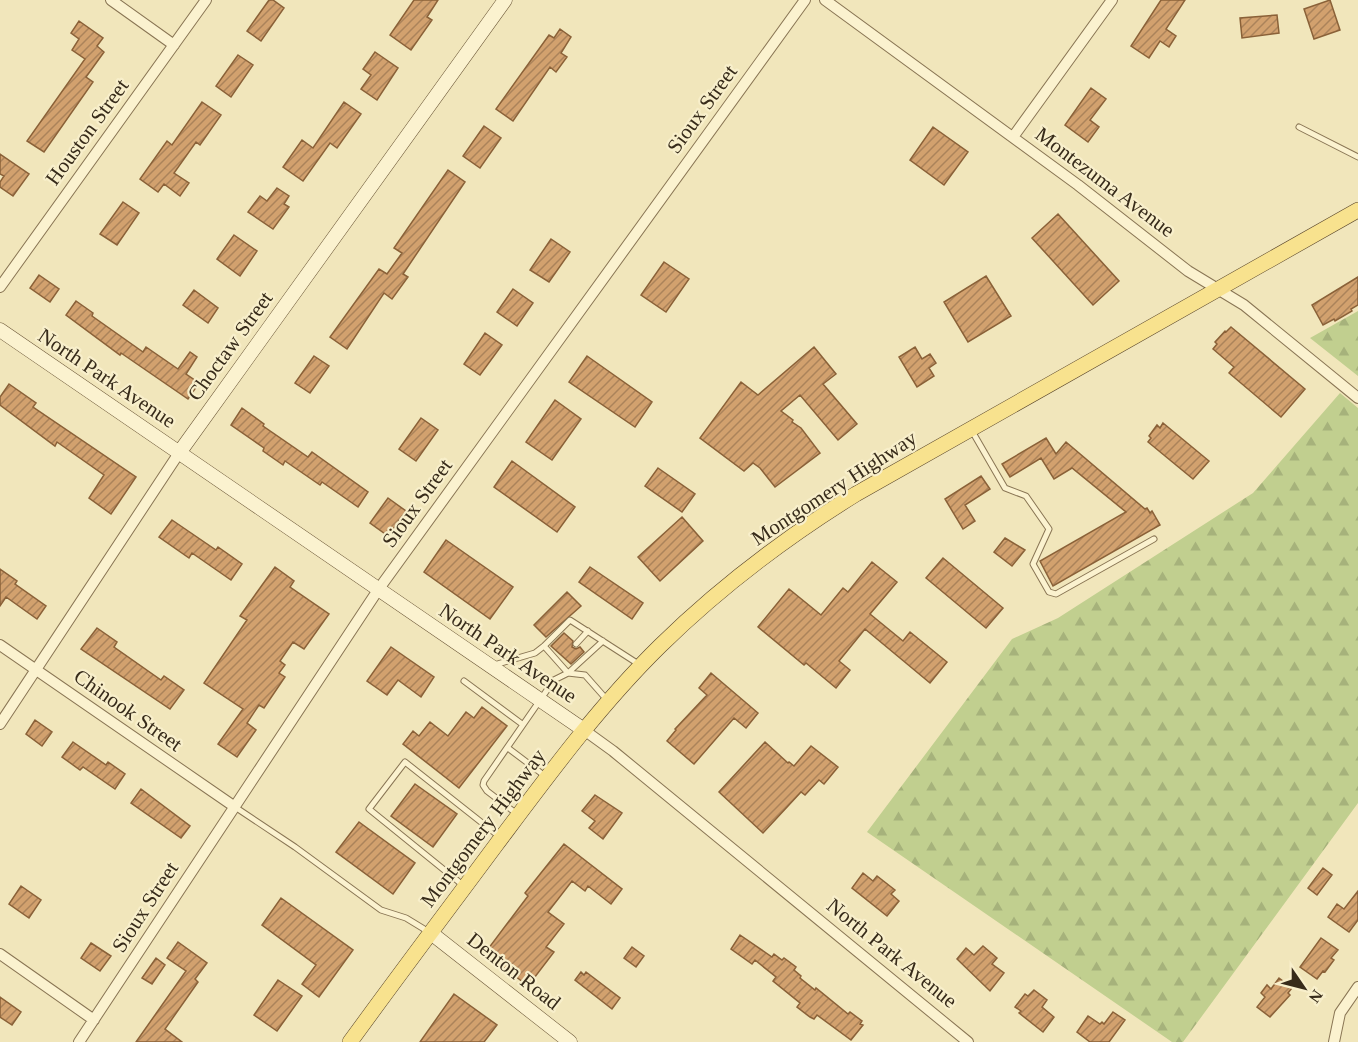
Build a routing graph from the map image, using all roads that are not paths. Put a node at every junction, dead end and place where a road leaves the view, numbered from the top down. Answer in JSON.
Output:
{"nodes":[{"id":1,"x":111,"y":0,"type":"edge"},
{"id":2,"x":206,"y":0,"type":"edge"},
{"id":3,"x":505,"y":0,"type":"edge"},
{"id":4,"x":805,"y":0,"type":"edge"},
{"id":5,"x":825,"y":0,"type":"edge"},
{"id":6,"x":1112,"y":0,"type":"edge"},
{"id":7,"x":174,"y":45,"type":"junction"},
{"id":8,"x":1299,"y":127,"type":"dead end"},
{"id":9,"x":1013,"y":137,"type":"junction"},
{"id":10,"x":1358,"y":157,"type":"edge"},
{"id":11,"x":1358,"y":210,"type":"edge"},
{"id":12,"x":0,"y":287,"type":"edge"},
{"id":13,"x":1218,"y":289,"type":"junction"},
{"id":14,"x":0,"y":330,"type":"edge"},
{"id":15,"x":1358,"y":398,"type":"edge"},
{"id":16,"x":970,"y":428,"type":"junction"},
{"id":17,"x":179,"y":453,"type":"junction"},
{"id":18,"x":1155,"y":539,"type":"dead end"},
{"id":19,"x":378,"y":590,"type":"junction"},
{"id":20,"x":588,"y":631,"type":"junction"},
{"id":21,"x":603,"y":641,"type":"junction"},
{"id":22,"x":576,"y":644,"type":"dead end"},
{"id":23,"x":0,"y":645,"type":"edge"},
{"id":24,"x":544,"y":646,"type":"junction"},
{"id":25,"x":641,"y":666,"type":"junction"},
{"id":26,"x":491,"y":667,"type":"junction"},
{"id":27,"x":36,"y":670,"type":"junction"},
{"id":28,"x":568,"y":673,"type":"junction"},
{"id":29,"x":464,"y":681,"type":"dead end"},
{"id":30,"x":540,"y":699,"type":"junction"},
{"id":31,"x":609,"y":701,"type":"junction"},
{"id":32,"x":0,"y":724,"type":"edge"},
{"id":33,"x":522,"y":724,"type":"junction"},
{"id":34,"x":584,"y":730,"type":"junction"},
{"id":35,"x":508,"y":748,"type":"junction"},
{"id":36,"x":546,"y":777,"type":"junction"},
{"id":37,"x":235,"y":807,"type":"junction"},
{"id":38,"x":518,"y":815,"type":"junction"},
{"id":39,"x":501,"y":838,"type":"junction"},
{"id":40,"x":465,"y":887,"type":"junction"},
{"id":41,"x":431,"y":933,"type":"junction"},
{"id":42,"x":0,"y":954,"type":"edge"},
{"id":43,"x":1358,"y":987,"type":"edge"},
{"id":44,"x":94,"y":1020,"type":"junction"},
{"id":45,"x":79,"y":1042,"type":"edge"},
{"id":46,"x":350,"y":1042,"type":"edge"},
{"id":47,"x":570,"y":1042,"type":"edge"},
{"id":48,"x":968,"y":1042,"type":"edge"},
{"id":49,"x":1334,"y":1042,"type":"edge"}],
"edges":[{"from":1,"to":7,"type":"street"},
{"from":2,"to":7,"type":"street","name":"Houston Street"},
{"from":3,"to":17,"type":"street","name":"Choctaw Street"},
{"from":4,"to":19,"type":"street","name":"Sioux Street"},
{"from":5,"to":9,"type":"street","name":"Montezuma Avenue"},
{"from":6,"to":9,"type":"street"},
{"from":7,"to":12,"type":"street","name":"Houston Street"},
{"from":8,"to":10,"type":"lane"},
{"from":9,"to":13,"type":"street","name":"Montezuma Avenue"},
{"from":11,"to":13,"type":"main road","name":"Montgomery Highway"},
{"from":13,"to":15,"type":"street","name":"Montezuma Avenue"},
{"from":13,"to":16,"type":"main road","name":"Montgomery Highway"},
{"from":14,"to":17,"type":"street","name":"North Park Avenue"},
{"from":16,"to":18,"type":"lane"},
{"from":16,"to":25,"type":"main road","name":"Montgomery Highway"},
{"from":17,"to":19,"type":"street","name":"North Park Avenue"},
{"from":17,"to":27,"type":"street","name":"Choctaw Street"},
{"from":19,"to":26,"type":"street","name":"North Park Avenue"},
{"from":19,"to":37,"type":"street","name":"Sioux Street"},
{"from":20,"to":21,"type":"lane"},
{"from":20,"to":22,"type":"lane"},
{"from":20,"to":24,"type":"lane"},
{"from":21,"to":25,"type":"lane"},
{"from":21,"to":28,"type":"lane"},
{"from":23,"to":27,"type":"street","name":"Chinook Street"},
{"from":24,"to":26,"type":"lane"},
{"from":24,"to":28,"type":"lane"},
{"from":25,"to":31,"type":"main road","name":"Montgomery Highway"},
{"from":26,"to":30,"type":"street","name":"North Park Avenue"},
{"from":27,"to":32,"type":"street","name":"Choctaw Street"},
{"from":27,"to":37,"type":"street","name":"Chinook Street"},
{"from":28,"to":30,"type":"lane"},
{"from":28,"to":31,"type":"lane"},
{"from":29,"to":33,"type":"lane"},
{"from":30,"to":33,"type":"lane"},
{"from":30,"to":34,"type":"street","name":"North Park Avenue"},
{"from":31,"to":34,"type":"main road","name":"Montgomery Highway"},
{"from":33,"to":35,"type":"lane"},
{"from":34,"to":36,"type":"main road","name":"Montgomery Highway"},
{"from":34,"to":48,"type":"street","name":"North Park Avenue"},
{"from":35,"to":36,"type":"lane"},
{"from":35,"to":38,"type":"lane"},
{"from":36,"to":38,"type":"main road","name":"Montgomery Highway"},
{"from":37,"to":41,"type":"lane"},
{"from":37,"to":44,"type":"street","name":"Sioux Street"},
{"from":38,"to":39,"type":"main road","name":"Montgomery Highway"},
{"from":39,"to":40,"type":"main road","name":"Montgomery Highway"},
{"from":39,"to":40,"type":"lane"},
{"from":40,"to":41,"type":"main road","name":"Montgomery Highway"},
{"from":41,"to":46,"type":"main road","name":"Montgomery Highway"},
{"from":41,"to":47,"type":"street","name":"Denton Road"},
{"from":42,"to":44,"type":"street"},
{"from":43,"to":49,"type":"street"},
{"from":44,"to":45,"type":"street","name":"Sioux Street"}]}
